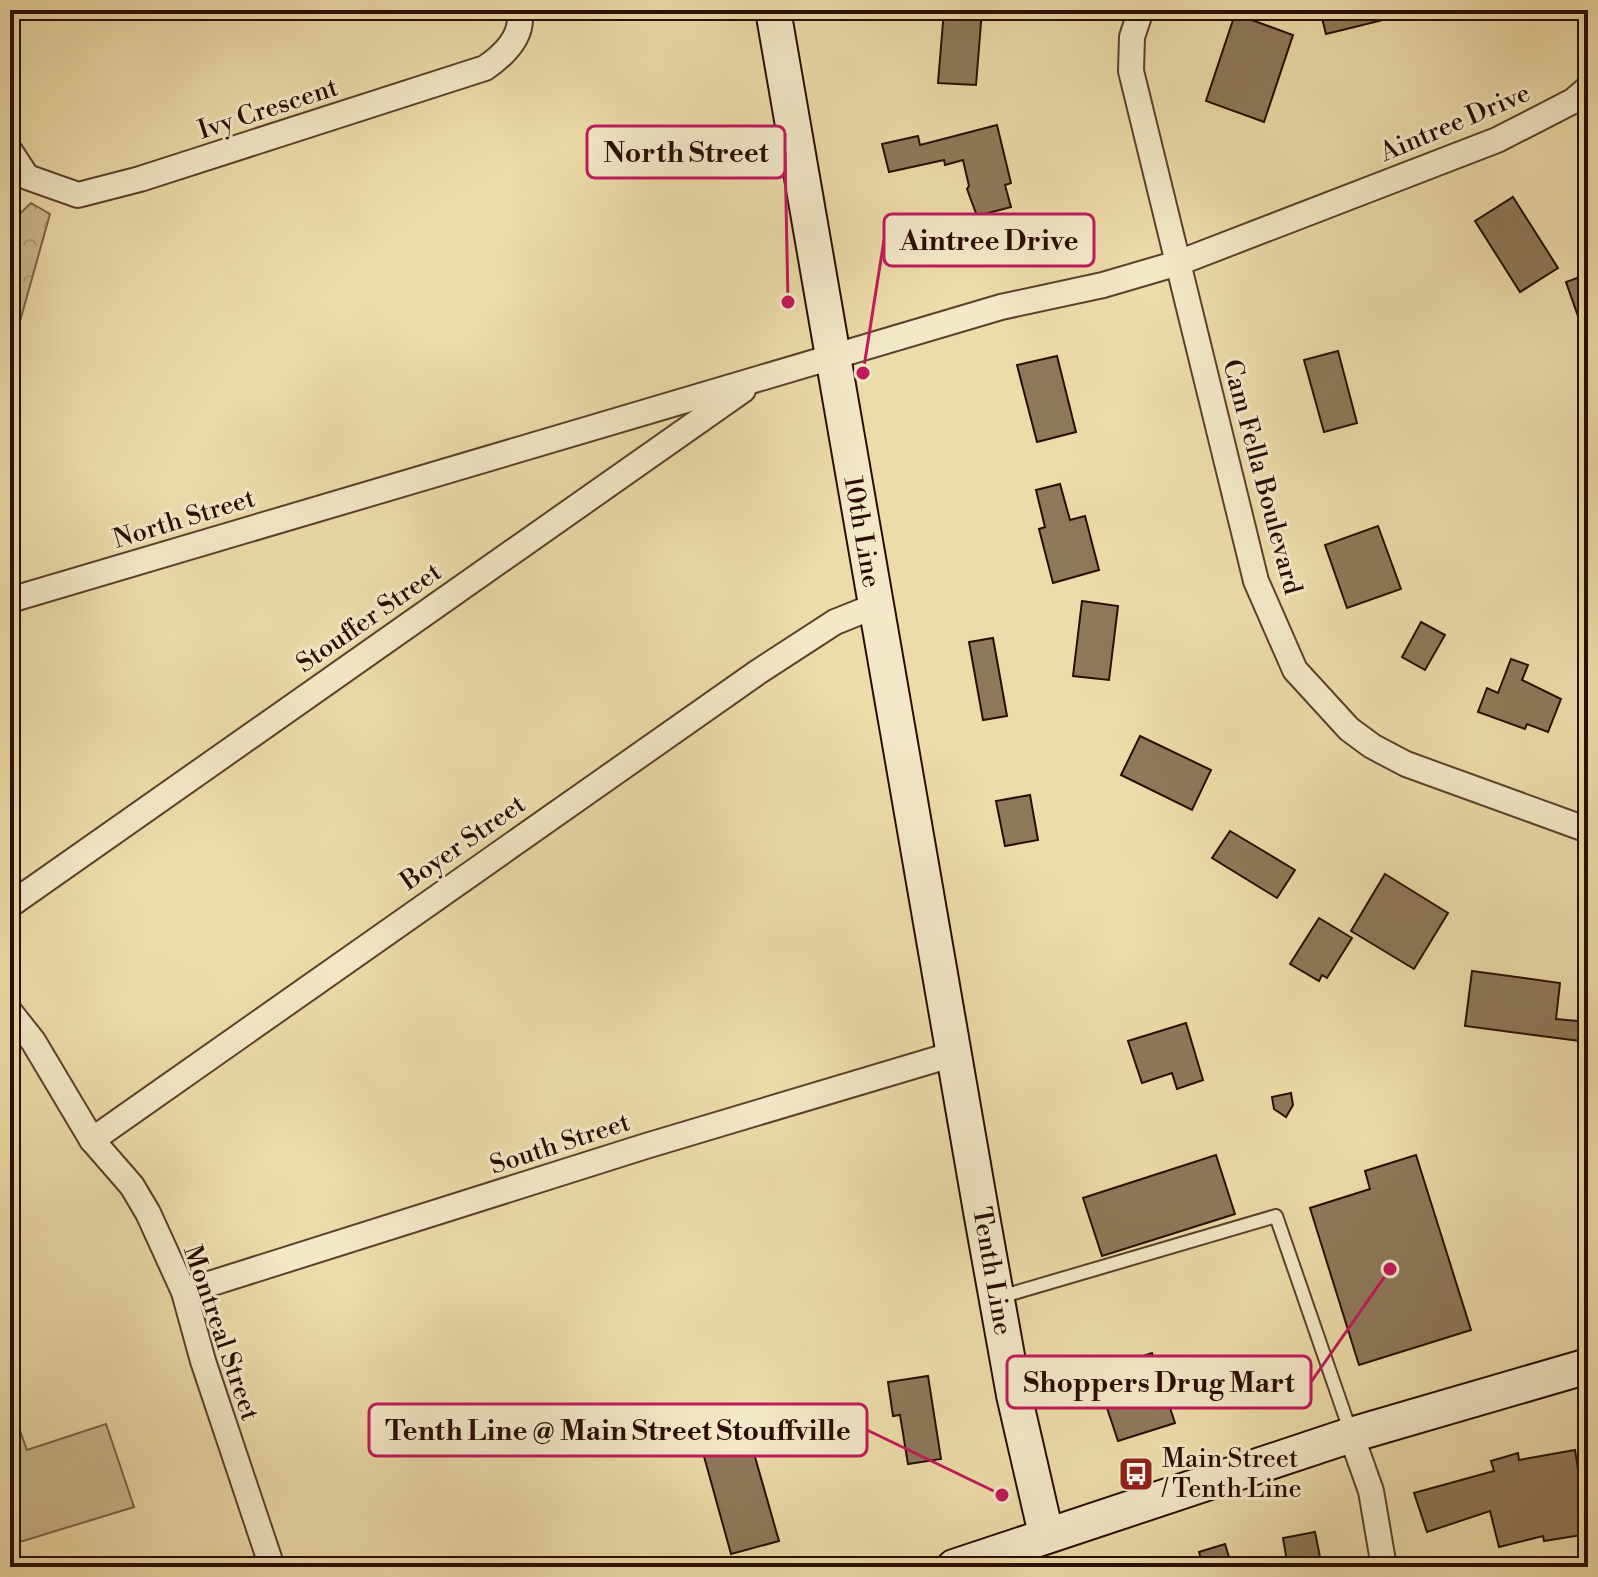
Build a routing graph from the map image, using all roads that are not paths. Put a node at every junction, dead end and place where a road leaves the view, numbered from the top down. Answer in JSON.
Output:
{"nodes":[{"id":1,"x":519,"y":10,"type":"edge"},
{"id":2,"x":773,"y":10,"type":"edge"},
{"id":3,"x":1141,"y":10,"type":"edge"},
{"id":4,"x":1583,"y":103,"type":"edge"},
{"id":5,"x":10,"y":151,"type":"edge"},
{"id":6,"x":1178,"y":263,"type":"junction"},
{"id":7,"x":834,"y":356,"type":"junction"},
{"id":8,"x":761,"y":378,"type":"junction"},
{"id":9,"x":10,"y":600,"type":"edge"},
{"id":10,"x":875,"y":606,"type":"junction"},
{"id":11,"x":1588,"y":830,"type":"edge"},
{"id":12,"x":10,"y":905,"type":"edge"},
{"id":13,"x":10,"y":1012,"type":"edge"},
{"id":14,"x":954,"y":1054,"type":"junction"},
{"id":15,"x":92,"y":1140,"type":"junction"},
{"id":16,"x":184,"y":1292,"type":"junction"},
{"id":17,"x":997,"y":1298,"type":"junction"},
{"id":18,"x":1588,"y":1366,"type":"edge"},
{"id":19,"x":1351,"y":1435,"type":"junction"},
{"id":20,"x":1046,"y":1534,"type":"junction"},
{"id":21,"x":272,"y":1567,"type":"edge"},
{"id":22,"x":954,"y":1567,"type":"edge"},
{"id":23,"x":1384,"y":1567,"type":"edge"}],
"edges":[{"from":1,"to":5,"type":"street","name":"Ivy Crescent"},
{"from":2,"to":7,"type":"main road","name":"10th Line"},
{"from":3,"to":6,"type":"street","name":"Cam Fella Boulevard"},
{"from":4,"to":6,"type":"street","name":"Aintree Drive"},
{"from":6,"to":7,"type":"street","name":"Aintree Drive"},
{"from":6,"to":11,"type":"street","name":"Cam Fella Boulevard"},
{"from":7,"to":8,"type":"street","name":"North Street"},
{"from":7,"to":10,"type":"main road","name":"10th Line"},
{"from":8,"to":9,"type":"street","name":"North Street"},
{"from":8,"to":12,"type":"street","name":"Stouffer Street"},
{"from":10,"to":14,"type":"main road","name":"10th Line"},
{"from":10,"to":15,"type":"street","name":"Boyer Street"},
{"from":13,"to":15,"type":"street","name":"Montreal Street"},
{"from":14,"to":16,"type":"street","name":"South Street"},
{"from":14,"to":17,"type":"main road","name":"Tenth Line"},
{"from":15,"to":16,"type":"street","name":"Montreal Street"},
{"from":16,"to":21,"type":"street","name":"Montreal Street"},
{"from":17,"to":19,"type":"lane"},
{"from":17,"to":20,"type":"main road","name":"Tenth Line"},
{"from":18,"to":19,"type":"main road"},
{"from":19,"to":20,"type":"main road"},
{"from":19,"to":23,"type":"street"},
{"from":20,"to":22,"type":"main road"}]}
